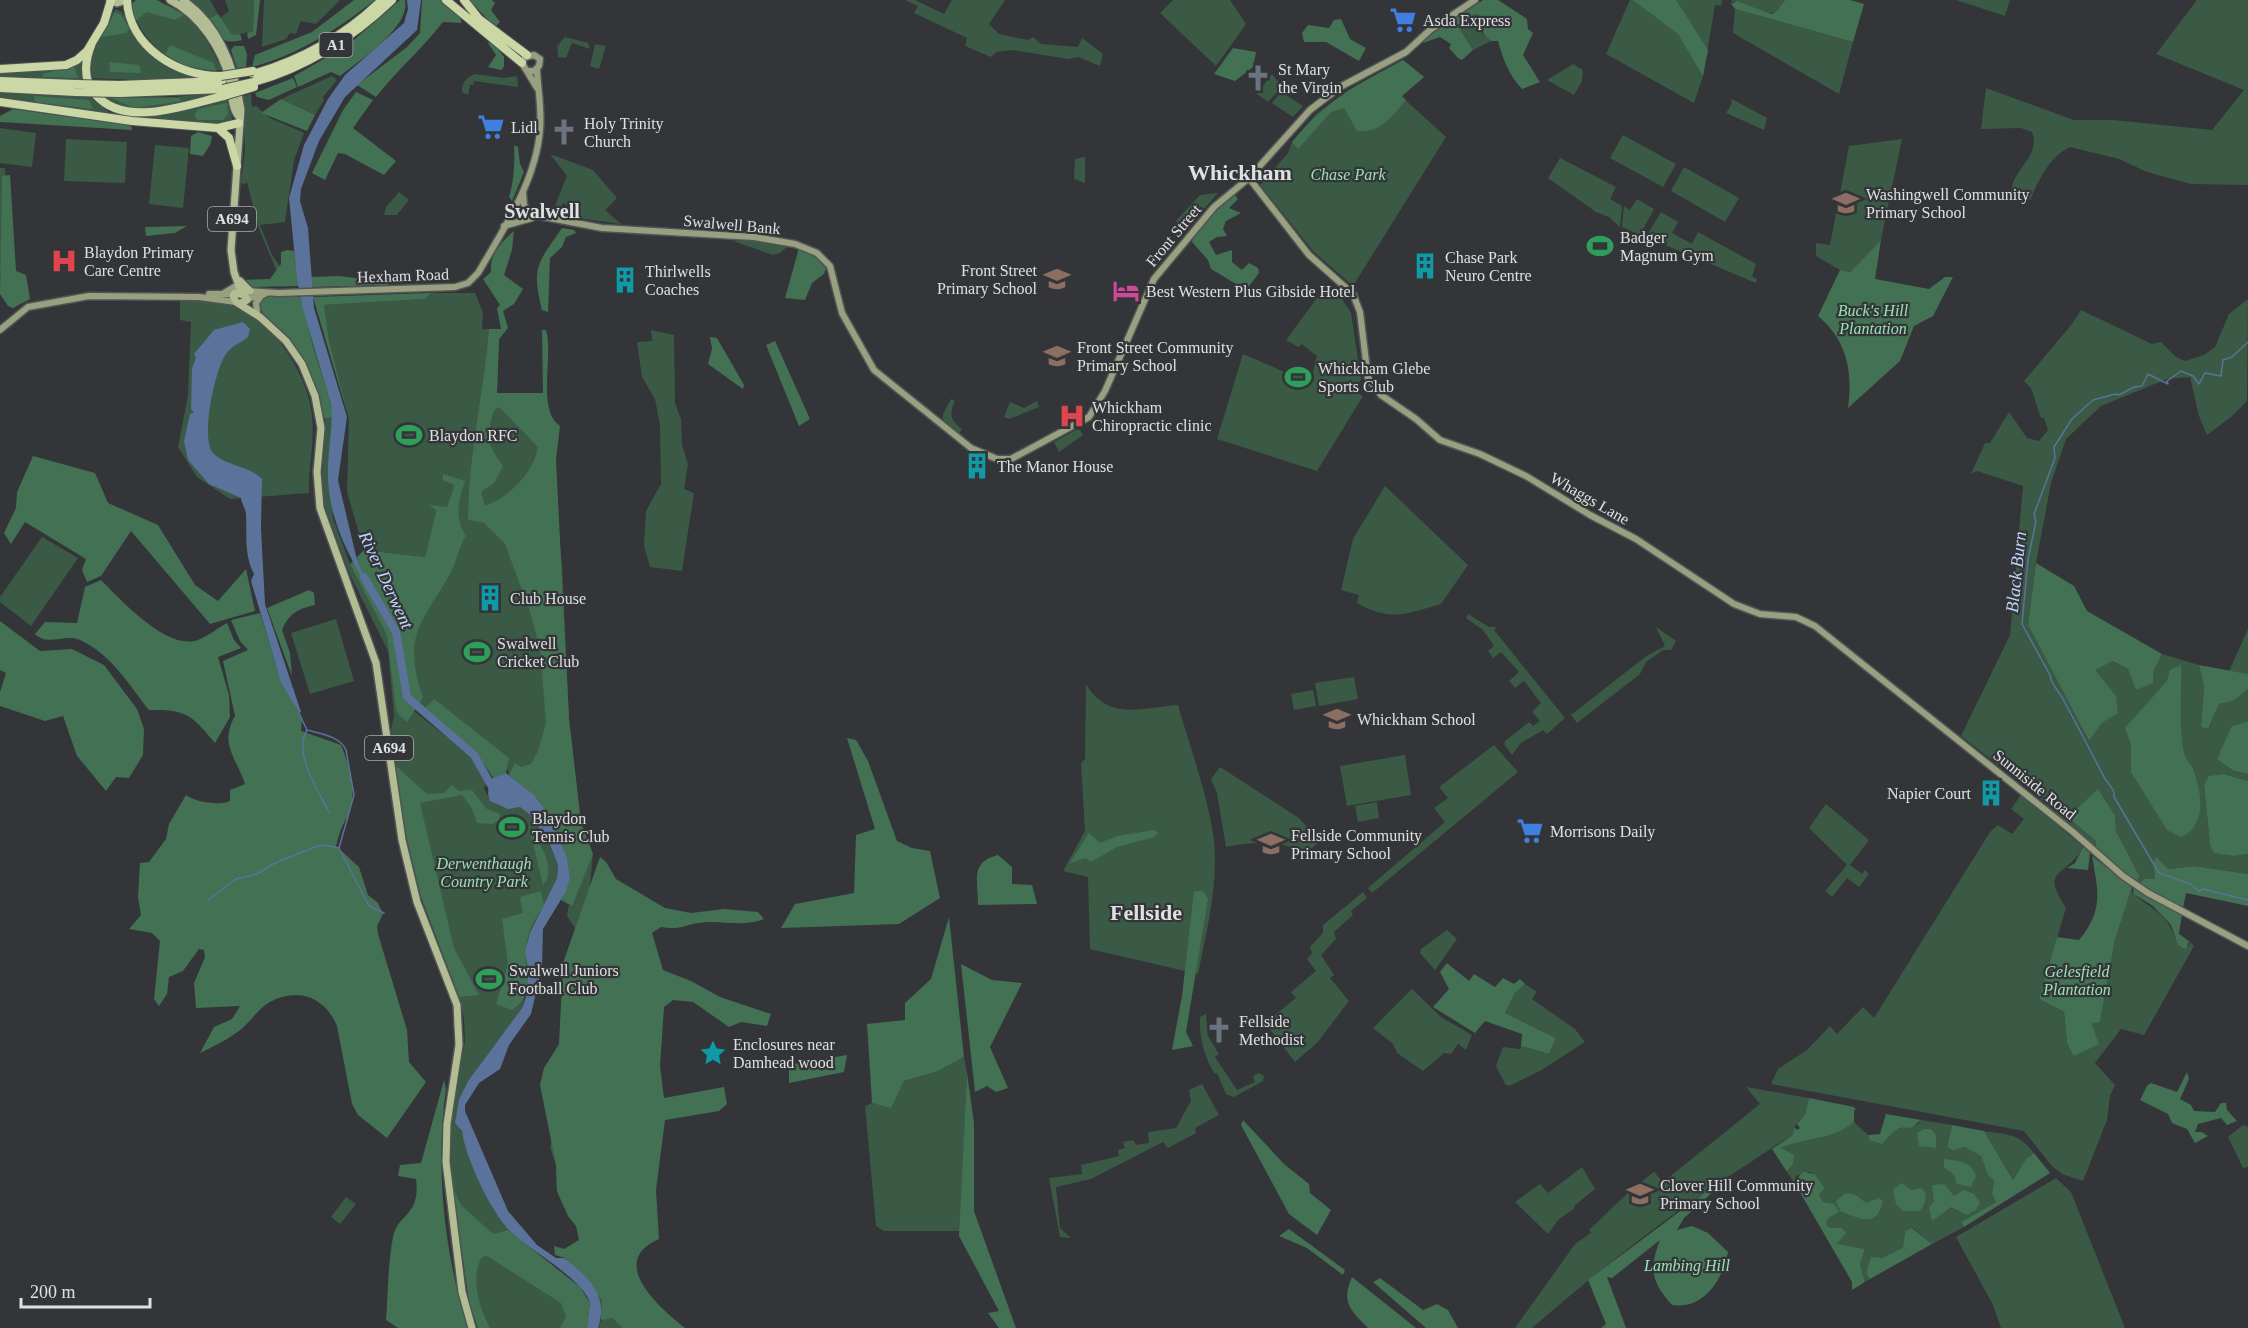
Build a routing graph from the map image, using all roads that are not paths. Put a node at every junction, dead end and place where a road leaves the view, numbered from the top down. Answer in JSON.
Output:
{"nodes":[{"id":1,"x":109,"y":0,"type":"edge"},
{"id":2,"x":127,"y":0,"type":"edge"},
{"id":3,"x":170,"y":0,"type":"edge"},
{"id":4,"x":183,"y":0,"type":"edge"},
{"id":5,"x":392,"y":0,"type":"edge"},
{"id":6,"x":446,"y":0,"type":"edge"},
{"id":7,"x":464,"y":0,"type":"edge"},
{"id":8,"x":1476,"y":0,"type":"edge"},
{"id":9,"x":381,"y":4,"type":"edge"},
{"id":10,"x":92,"y":43,"type":"junction"},
{"id":11,"x":527,"y":55,"type":"junction"},
{"id":12,"x":522,"y":63,"type":"junction"},
{"id":13,"x":48,"y":66,"type":"junction"},
{"id":14,"x":0,"y":69,"type":"edge"},
{"id":15,"x":537,"y":70,"type":"junction"},
{"id":16,"x":527,"y":71,"type":"junction"},
{"id":17,"x":254,"y":79,"type":"junction"},
{"id":18,"x":0,"y":81,"type":"edge"},
{"id":19,"x":222,"y":86,"type":"junction"},
{"id":20,"x":0,"y":88,"type":"edge"},
{"id":21,"x":76,"y":88,"type":"junction"},
{"id":22,"x":537,"y":89,"type":"junction"},
{"id":23,"x":0,"y":102,"type":"edge"},
{"id":24,"x":239,"y":120,"type":"junction"},
{"id":25,"x":218,"y":128,"type":"junction"},
{"id":26,"x":237,"y":166,"type":"junction"},
{"id":27,"x":1249,"y":178,"type":"junction"},
{"id":28,"x":522,"y":192,"type":"junction"},
{"id":29,"x":513,"y":211,"type":"junction"},
{"id":30,"x":530,"y":215,"type":"junction"},
{"id":31,"x":538,"y":218,"type":"junction"},
{"id":32,"x":504,"y":226,"type":"junction"},
{"id":33,"x":232,"y":262,"type":"junction"},
{"id":34,"x":265,"y":294,"type":"junction"},
{"id":35,"x":241,"y":295,"type":"junction"},
{"id":36,"x":199,"y":297,"type":"junction"},
{"id":37,"x":259,"y":314,"type":"junction"},
{"id":38,"x":0,"y":330,"type":"edge"},
{"id":39,"x":1085,"y":420,"type":"joint"},
{"id":40,"x":1815,"y":626,"type":"joint"},
{"id":41,"x":2248,"y":946,"type":"edge"},
{"id":42,"x":472,"y":1328,"type":"edge"}],
"edges":[{"from":1,"to":2,"type":"main road"},
{"from":1,"to":10,"type":"highway"},
{"from":1,"to":13,"type":"highway"},
{"from":2,"to":19,"type":"highway"},
{"from":3,"to":24,"type":"main road","number":"A694"},
{"from":4,"to":24,"type":"main road","number":"A694"},
{"from":5,"to":9,"type":"highway","number":"A1"},
{"from":6,"to":12,"type":"highway"},
{"from":7,"to":11,"type":"highway"},
{"from":8,"to":27,"type":"main road","name":"Front Street"},
{"from":9,"to":17,"type":"highway","number":"A1"},
{"from":9,"to":17,"type":"highway","number":"A1"},
{"from":10,"to":13,"type":"highway"},
{"from":10,"to":19,"type":"highway"},
{"from":11,"to":12,"type":"main road"},
{"from":11,"to":15,"type":"main road"},
{"from":12,"to":16,"type":"main road"},
{"from":13,"to":14,"type":"highway"},
{"from":15,"to":16,"type":"main road"},
{"from":15,"to":22,"type":"main road","name":"Hexham Road"},
{"from":16,"to":22,"type":"main road","name":"Hexham Road"},
{"from":17,"to":19,"type":"highway","number":"A1","bridge":true},
{"from":17,"to":19,"type":"highway","bridge":true},
{"from":18,"to":21,"type":"highway","number":"A1"},
{"from":19,"to":21,"type":"highway","number":"A1","bridge":true},
{"from":20,"to":21,"type":"highway","number":"A1"},
{"from":22,"to":28,"type":"main road","name":"Hexham Road"},
{"from":23,"to":25,"type":"highway"},
{"from":24,"to":25,"type":"highway"},
{"from":24,"to":26,"type":"main road","number":"A694"},
{"from":25,"to":26,"type":"highway"},
{"from":26,"to":33,"type":"main road","number":"A694"},
{"from":27,"to":39,"type":"main road","name":"Front Street"},
{"from":27,"to":40,"type":"main road","name":"Whaggs Lane"},
{"from":28,"to":29,"type":"main road","name":"Hexham Road"},
{"from":28,"to":30,"type":"main road"},
{"from":29,"to":30,"type":"main road","name":"Swalwell Bank"},
{"from":29,"to":32,"type":"main road","name":"Hexham Road"},
{"from":30,"to":31,"type":"main road","name":"Swalwell Bank"},
{"from":31,"to":32,"type":"main road"},
{"from":31,"to":39,"type":"main road","name":"Swalwell Bank"},
{"from":32,"to":34,"type":"main road","name":"Hexham Road"},
{"from":33,"to":35,"type":"main road","number":"A694"},
{"from":33,"to":35,"type":"main road","number":"A694"},
{"from":34,"to":35,"type":"main road","name":"Hexham Road"},
{"from":34,"to":37,"type":"main road"},
{"from":35,"to":36,"type":"main road"},
{"from":35,"to":36,"type":"main road"},
{"from":35,"to":37,"type":"main road","number":"A694"},
{"from":36,"to":38,"type":"main road"},
{"from":37,"to":42,"type":"main road","number":"A694"},
{"from":40,"to":41,"type":"main road","name":"Sunniside Road"}]}
